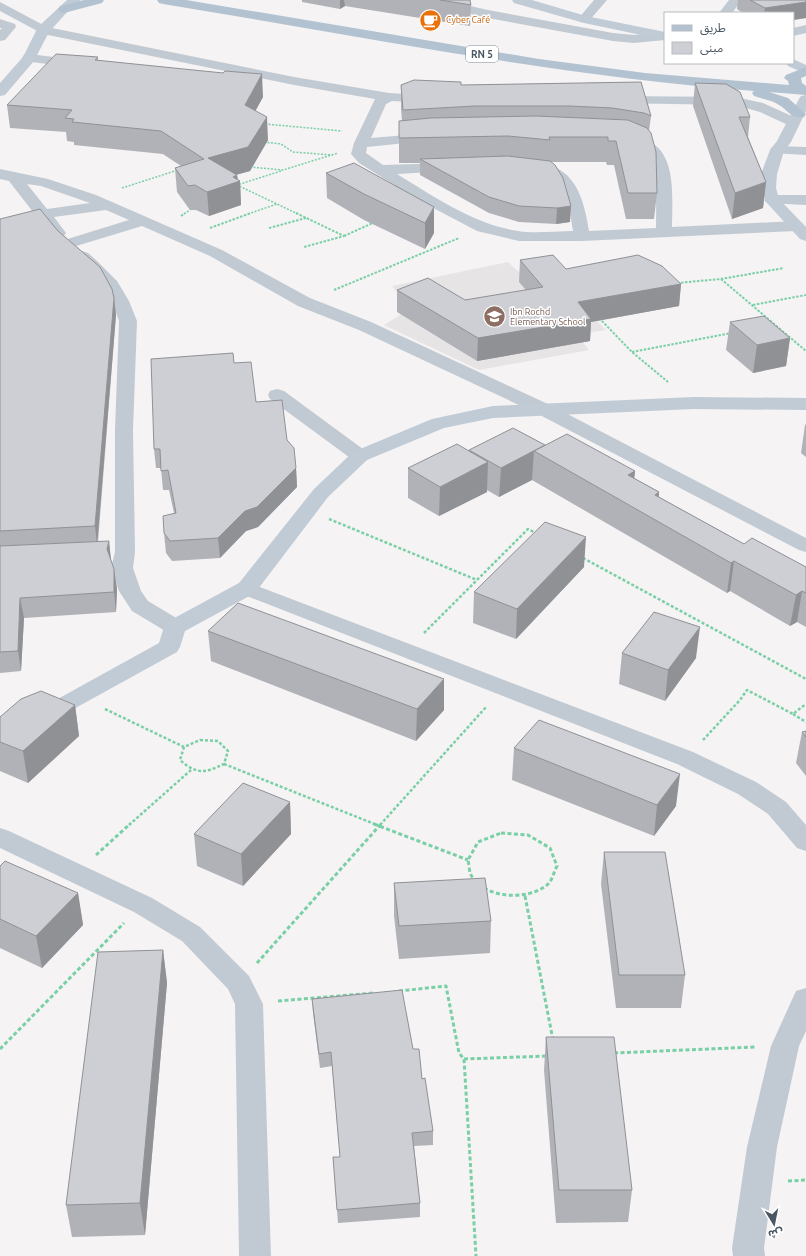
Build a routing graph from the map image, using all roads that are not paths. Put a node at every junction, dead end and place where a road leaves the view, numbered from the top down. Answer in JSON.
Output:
{"nodes":[{"id":1,"x":98,"y":0,"type":"edge"},
{"id":2,"x":163,"y":0,"type":"edge"},
{"id":3,"x":222,"y":0,"type":"edge"},
{"id":4,"x":428,"y":0,"type":"edge"},
{"id":5,"x":517,"y":0,"type":"edge"},
{"id":6,"x":601,"y":0,"type":"edge"},
{"id":7,"x":736,"y":0,"type":"edge"},
{"id":8,"x":68,"y":4,"type":"edge"},
{"id":9,"x":0,"y":6,"type":"edge"},
{"id":10,"x":726,"y":12,"type":"edge"},
{"id":11,"x":488,"y":14,"type":"junction"},
{"id":12,"x":584,"y":19,"type":"junction"},
{"id":13,"x":0,"y":23,"type":"edge"},
{"id":14,"x":806,"y":29,"type":"edge"},
{"id":15,"x":43,"y":30,"type":"junction"},
{"id":16,"x":794,"y":32,"type":"edge"},
{"id":17,"x":664,"y":36,"type":"edge"},
{"id":18,"x":664,"y":36,"type":"edge"},
{"id":19,"x":0,"y":37,"type":"edge"},
{"id":20,"x":794,"y":53,"type":"edge"},
{"id":21,"x":806,"y":55,"type":"edge"},
{"id":22,"x":29,"y":58,"type":"junction"},
{"id":23,"x":794,"y":64,"type":"edge"},
{"id":24,"x":90,"y":65,"type":"edge"},
{"id":25,"x":806,"y":70,"type":"edge"},
{"id":26,"x":791,"y":78,"type":"junction"},
{"id":27,"x":227,"y":80,"type":"edge"},
{"id":28,"x":725,"y":84,"type":"junction"},
{"id":29,"x":0,"y":92,"type":"edge"},
{"id":30,"x":384,"y":100,"type":"junction"},
{"id":31,"x":443,"y":100,"type":"edge"},
{"id":32,"x":605,"y":100,"type":"edge"},
{"id":33,"x":802,"y":105,"type":"edge"},
{"id":34,"x":446,"y":137,"type":"edge"},
{"id":35,"x":363,"y":138,"type":"junction"},
{"id":36,"x":618,"y":139,"type":"edge"},
{"id":37,"x":777,"y":150,"type":"junction"},
{"id":38,"x":806,"y":151,"type":"edge"},
{"id":39,"x":467,"y":166,"type":"edge"},
{"id":40,"x":529,"y":167,"type":"edge"},
{"id":41,"x":381,"y":170,"type":"junction"},
{"id":42,"x":7,"y":176,"type":"edge"},
{"id":43,"x":772,"y":200,"type":"junction"},
{"id":44,"x":806,"y":200,"type":"edge"},
{"id":45,"x":108,"y":205,"type":"junction"},
{"id":46,"x":43,"y":214,"type":"junction"},
{"id":47,"x":144,"y":221,"type":"junction"},
{"id":48,"x":0,"y":224,"type":"edge"},
{"id":49,"x":801,"y":231,"type":"edge"},
{"id":50,"x":664,"y":232,"type":"junction"},
{"id":51,"x":582,"y":236,"type":"junction"},
{"id":52,"x":67,"y":244,"type":"junction"},
{"id":53,"x":277,"y":395,"type":"dead end"},
{"id":54,"x":806,"y":404,"type":"edge"},
{"id":55,"x":545,"y":410,"type":"junction"},
{"id":56,"x":360,"y":456,"type":"junction"},
{"id":57,"x":806,"y":546,"type":"edge"},
{"id":58,"x":125,"y":552,"type":"junction"},
{"id":59,"x":102,"y":553,"type":"edge"},
{"id":60,"x":247,"y":588,"type":"junction"},
{"id":61,"x":175,"y":627,"type":"junction"},
{"id":62,"x":0,"y":731,"type":"edge"},
{"id":63,"x":0,"y":836,"type":"edge"},
{"id":64,"x":806,"y":842,"type":"edge"},
{"id":65,"x":806,"y":999,"type":"edge"},
{"id":66,"x":255,"y":1256,"type":"edge"},
{"id":67,"x":749,"y":1256,"type":"edge"}],
"edges":[{"from":1,"to":8,"type":"main road"},
{"from":2,"to":28,"type":"main road","number":"RN 5"},
{"from":3,"to":26,"type":"main road","number":"RN 5"},
{"from":4,"to":11,"type":"street"},
{"from":5,"to":11,"type":"street"},
{"from":5,"to":12,"type":"street"},
{"from":6,"to":12,"type":"street"},
{"from":7,"to":10,"type":"street"},
{"from":8,"to":15,"type":"street"},
{"from":9,"to":15,"type":"street"},
{"from":11,"to":17,"type":"street"},
{"from":12,"to":18,"type":"street"},
{"from":13,"to":19,"type":"street"},
{"from":14,"to":16,"type":"street"},
{"from":15,"to":22,"type":"street"},
{"from":15,"to":30,"type":"street"},
{"from":20,"to":21,"type":"street"},
{"from":22,"to":24,"type":"street"},
{"from":22,"to":29,"type":"street"},
{"from":23,"to":25,"type":"street"},
{"from":25,"to":26,"type":"main road"},
{"from":26,"to":33,"type":"main road"},
{"from":27,"to":30,"type":"street"},
{"from":28,"to":33,"type":"main road","number":"RN 5"},
{"from":28,"to":33,"type":"main road"},
{"from":30,"to":31,"type":"street"},
{"from":30,"to":35,"type":"street"},
{"from":32,"to":33,"type":"street"},
{"from":33,"to":37,"type":"street"},
{"from":34,"to":35,"type":"street"},
{"from":35,"to":41,"type":"street"},
{"from":36,"to":50,"type":"street"},
{"from":37,"to":38,"type":"street"},
{"from":37,"to":43,"type":"street"},
{"from":39,"to":41,"type":"street"},
{"from":40,"to":51,"type":"street"},
{"from":41,"to":51,"type":"street"},
{"from":42,"to":45,"type":"street"},
{"from":42,"to":46,"type":"street"},
{"from":43,"to":44,"type":"street"},
{"from":43,"to":49,"type":"street"},
{"from":45,"to":46,"type":"street"},
{"from":45,"to":47,"type":"street"},
{"from":46,"to":48,"type":"street"},
{"from":46,"to":52,"type":"street"},
{"from":47,"to":52,"type":"street"},
{"from":47,"to":55,"type":"street"},
{"from":49,"to":50,"type":"street"},
{"from":50,"to":51,"type":"street"},
{"from":52,"to":58,"type":"street"},
{"from":53,"to":56,"type":"street"},
{"from":54,"to":55,"type":"street"},
{"from":55,"to":56,"type":"street"},
{"from":55,"to":57,"type":"street"},
{"from":56,"to":60,"type":"street"},
{"from":58,"to":59,"type":"street"},
{"from":58,"to":61,"type":"street"},
{"from":60,"to":61,"type":"street"},
{"from":60,"to":64,"type":"street"},
{"from":61,"to":62,"type":"street"},
{"from":63,"to":66,"type":"street"},
{"from":65,"to":67,"type":"street"}]}
